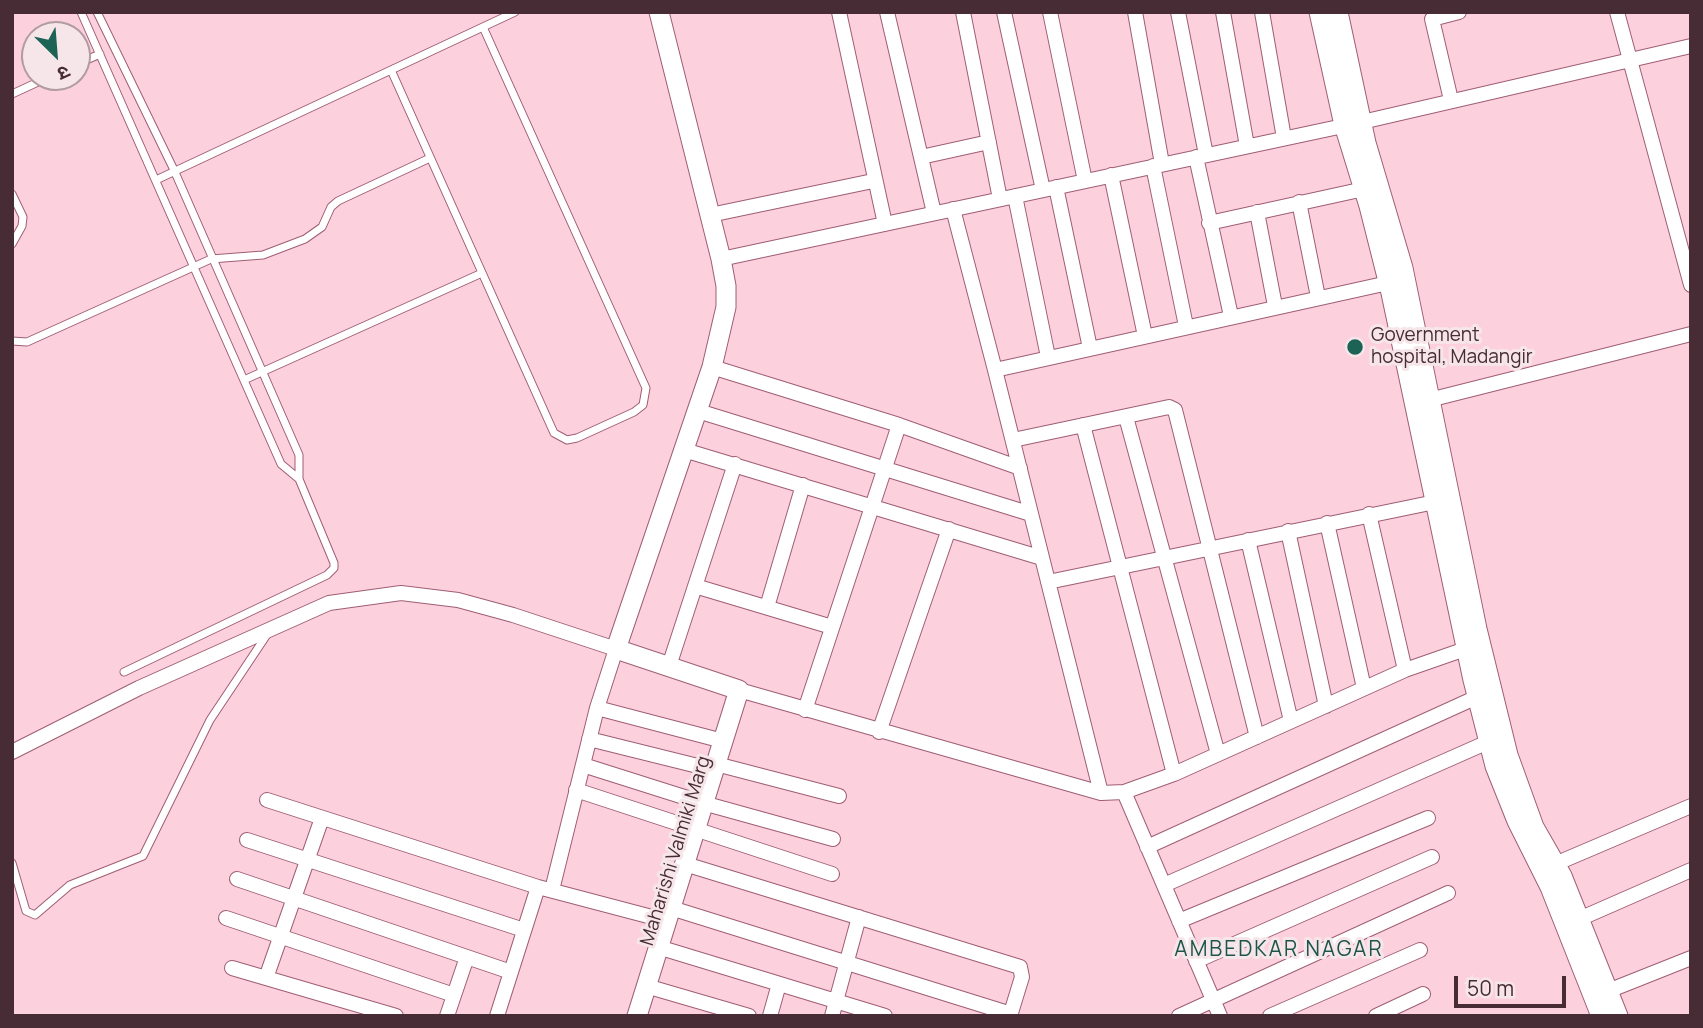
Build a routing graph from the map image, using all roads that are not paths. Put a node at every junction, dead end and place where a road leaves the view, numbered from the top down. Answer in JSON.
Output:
{"nodes":[{"id":1,"x":81,"y":12,"type":"edge"},
{"id":2,"x":97,"y":12,"type":"edge"},
{"id":3,"x":515,"y":12,"type":"edge"},
{"id":4,"x":660,"y":12,"type":"edge"},
{"id":5,"x":839,"y":12,"type":"edge"},
{"id":6,"x":887,"y":12,"type":"edge"},
{"id":7,"x":963,"y":12,"type":"edge"},
{"id":8,"x":1004,"y":12,"type":"edge"},
{"id":9,"x":1050,"y":12,"type":"edge"},
{"id":10,"x":1135,"y":12,"type":"edge"},
{"id":11,"x":1178,"y":12,"type":"edge"},
{"id":12,"x":1223,"y":12,"type":"edge"},
{"id":13,"x":1262,"y":12,"type":"edge"},
{"id":14,"x":1319,"y":12,"type":"edge"},
{"id":15,"x":1338,"y":12,"type":"edge"},
{"id":16,"x":1459,"y":12,"type":"edge"},
{"id":17,"x":1634,"y":12,"type":"edge"},
{"id":18,"x":1618,"y":14,"type":"edge"},
{"id":19,"x":1431,"y":16,"type":"edge"},
{"id":20,"x":483,"y":27,"type":"junction"},
{"id":21,"x":1691,"y":46,"type":"edge"},
{"id":22,"x":100,"y":54,"type":"junction"},
{"id":23,"x":91,"y":58,"type":"edge"},
{"id":24,"x":1631,"y":58,"type":"junction"},
{"id":25,"x":391,"y":70,"type":"junction"},
{"id":26,"x":1451,"y":100,"type":"junction"},
{"id":27,"x":1353,"y":123,"type":"junction"},
{"id":28,"x":1284,"y":138,"type":"junction"},
{"id":29,"x":989,"y":142,"type":"junction"},
{"id":30,"x":1247,"y":146,"type":"junction"},
{"id":31,"x":1201,"y":156,"type":"junction"},
{"id":32,"x":921,"y":157,"type":"junction"},
{"id":33,"x":430,"y":158,"type":"junction"},
{"id":34,"x":1157,"y":165,"type":"junction"},
{"id":35,"x":174,"y":170,"type":"junction"},
{"id":36,"x":1111,"y":175,"type":"junction"},
{"id":37,"x":156,"y":180,"type":"junction"},
{"id":38,"x":873,"y":181,"type":"junction"},
{"id":39,"x":1085,"y":181,"type":"junction"},
{"id":40,"x":1050,"y":188,"type":"junction"},
{"id":41,"x":1364,"y":189,"type":"junction"},
{"id":42,"x":12,"y":194,"type":"edge"},
{"id":43,"x":1007,"y":197,"type":"junction"},
{"id":44,"x":1299,"y":202,"type":"junction"},
{"id":45,"x":953,"y":209,"type":"junction"},
{"id":46,"x":1257,"y":212,"type":"junction"},
{"id":47,"x":934,"y":213,"type":"junction"},
{"id":48,"x":710,"y":215,"type":"junction"},
{"id":49,"x":1209,"y":223,"type":"junction"},
{"id":50,"x":885,"y":224,"type":"junction"},
{"id":51,"x":12,"y":244,"type":"edge"},
{"id":52,"x":721,"y":258,"type":"junction"},
{"id":53,"x":211,"y":259,"type":"junction"},
{"id":54,"x":194,"y":267,"type":"junction"},
{"id":55,"x":482,"y":273,"type":"junction"},
{"id":56,"x":1388,"y":284,"type":"junction"},
{"id":57,"x":1691,"y":285,"type":"edge"},
{"id":58,"x":1318,"y":296,"type":"junction"},
{"id":59,"x":1275,"y":306,"type":"junction"},
{"id":60,"x":1231,"y":316,"type":"junction"},
{"id":61,"x":1186,"y":326,"type":"junction"},
{"id":62,"x":1691,"y":334,"type":"edge"},
{"id":63,"x":1145,"y":336,"type":"junction"},
{"id":64,"x":12,"y":341,"type":"edge"},
{"id":65,"x":1090,"y":348,"type":"junction"},
{"id":66,"x":1048,"y":357,"type":"junction"},
{"id":67,"x":712,"y":367,"type":"junction"},
{"id":68,"x":995,"y":370,"type":"junction"},
{"id":69,"x":261,"y":373,"type":"junction"},
{"id":70,"x":244,"y":380,"type":"junction"},
{"id":71,"x":1422,"y":402,"type":"junction"},
{"id":72,"x":698,"y":411,"type":"junction"},
{"id":73,"x":1126,"y":416,"type":"junction"},
{"id":74,"x":899,"y":425,"type":"junction"},
{"id":75,"x":1083,"y":425,"type":"junction"},
{"id":76,"x":1013,"y":440,"type":"junction"},
{"id":77,"x":684,"y":450,"type":"junction"},
{"id":78,"x":735,"y":464,"type":"junction"},
{"id":79,"x":1020,"y":468,"type":"junction"},
{"id":80,"x":884,"y":469,"type":"junction"},
{"id":81,"x":299,"y":479,"type":"junction"},
{"id":82,"x":803,"y":485,"type":"junction"},
{"id":83,"x":1435,"y":502,"type":"junction"},
{"id":84,"x":872,"y":506,"type":"junction"},
{"id":85,"x":1031,"y":514,"type":"junction"},
{"id":86,"x":1369,"y":514,"type":"junction"},
{"id":87,"x":1327,"y":523,"type":"junction"},
{"id":88,"x":949,"y":529,"type":"junction"},
{"id":89,"x":1287,"y":531,"type":"junction"},
{"id":90,"x":1248,"y":540,"type":"junction"},
{"id":91,"x":1208,"y":548,"type":"junction"},
{"id":92,"x":1042,"y":558,"type":"junction"},
{"id":93,"x":1163,"y":558,"type":"junction"},
{"id":94,"x":1121,"y":567,"type":"junction"},
{"id":95,"x":1048,"y":582,"type":"junction"},
{"id":96,"x":695,"y":586,"type":"junction"},
{"id":97,"x":767,"y":607,"type":"junction"},
{"id":98,"x":832,"y":627,"type":"junction"},
{"id":99,"x":270,"y":629,"type":"junction"},
{"id":100,"x":1473,"y":646,"type":"junction"},
{"id":101,"x":616,"y":649,"type":"junction"},
{"id":102,"x":669,"y":666,"type":"junction"},
{"id":103,"x":1405,"y":670,"type":"junction"},
{"id":104,"x":124,"y":672,"type":"dead end"},
{"id":105,"x":733,"y":688,"type":"junction"},
{"id":106,"x":1364,"y":688,"type":"junction"},
{"id":107,"x":1476,"y":697,"type":"junction"},
{"id":108,"x":1325,"y":706,"type":"junction"},
{"id":109,"x":597,"y":708,"type":"junction"},
{"id":110,"x":805,"y":710,"type":"junction"},
{"id":111,"x":1291,"y":721,"type":"junction"},
{"id":112,"x":879,"y":732,"type":"junction"},
{"id":113,"x":1257,"y":737,"type":"junction"},
{"id":114,"x":589,"y":739,"type":"junction"},
{"id":115,"x":717,"y":740,"type":"junction"},
{"id":116,"x":1488,"y":742,"type":"junction"},
{"id":117,"x":12,"y":752,"type":"edge"},
{"id":118,"x":1218,"y":754,"type":"junction"},
{"id":119,"x":583,"y":765,"type":"junction"},
{"id":120,"x":711,"y":767,"type":"junction"},
{"id":121,"x":1174,"y":774,"type":"junction"},
{"id":122,"x":576,"y":790,"type":"junction"},
{"id":123,"x":1124,"y":792,"type":"junction"},
{"id":124,"x":1101,"y":793,"type":"junction"},
{"id":125,"x":839,"y":796,"type":"dead end"},
{"id":126,"x":267,"y":800,"type":"dead end"},
{"id":127,"x":697,"y":802,"type":"junction"},
{"id":128,"x":1691,"y":806,"type":"edge"},
{"id":129,"x":322,"y":818,"type":"junction"},
{"id":130,"x":1428,"y":818,"type":"dead end"},
{"id":131,"x":690,"y":829,"type":"junction"},
{"id":132,"x":833,"y":839,"type":"dead end"},
{"id":133,"x":247,"y":840,"type":"dead end"},
{"id":134,"x":1147,"y":846,"type":"junction"},
{"id":135,"x":1432,"y":857,"type":"dead end"},
{"id":136,"x":307,"y":859,"type":"junction"},
{"id":137,"x":12,"y":863,"type":"edge"},
{"id":138,"x":685,"y":863,"type":"junction"},
{"id":139,"x":1555,"y":864,"type":"junction"},
{"id":140,"x":1691,"y":870,"type":"edge"},
{"id":141,"x":832,"y":874,"type":"dead end"},
{"id":142,"x":237,"y":879,"type":"dead end"},
{"id":143,"x":1164,"y":885,"type":"junction"},
{"id":144,"x":545,"y":888,"type":"junction"},
{"id":145,"x":1448,"y":893,"type":"dead end"},
{"id":146,"x":294,"y":898,"type":"junction"},
{"id":147,"x":664,"y":916,"type":"junction"},
{"id":148,"x":859,"y":917,"type":"junction"},
{"id":149,"x":226,"y":918,"type":"dead end"},
{"id":150,"x":1179,"y":921,"type":"junction"},
{"id":151,"x":1572,"y":922,"type":"junction"},
{"id":152,"x":524,"y":930,"type":"junction"},
{"id":153,"x":280,"y":936,"type":"junction"},
{"id":154,"x":658,"y":947,"type":"junction"},
{"id":155,"x":1420,"y":950,"type":"dead end"},
{"id":156,"x":467,"y":957,"type":"junction"},
{"id":157,"x":1691,"y":958,"type":"edge"},
{"id":158,"x":1196,"y":961,"type":"junction"},
{"id":159,"x":846,"y":962,"type":"junction"},
{"id":160,"x":232,"y":968,"type":"dead end"},
{"id":161,"x":511,"y":972,"type":"junction"},
{"id":162,"x":266,"y":978,"type":"junction"},
{"id":163,"x":779,"y":984,"type":"junction"},
{"id":164,"x":646,"y":986,"type":"junction"},
{"id":165,"x":1608,"y":991,"type":"junction"},
{"id":166,"x":1423,"y":994,"type":"dead end"},
{"id":167,"x":454,"y":995,"type":"junction"},
{"id":168,"x":1213,"y":1000,"type":"junction"},
{"id":169,"x":836,"y":1001,"type":"junction"},
{"id":170,"x":354,"y":1010,"type":"edge"},
{"id":171,"x":1010,"y":1015,"type":"edge"},
{"id":172,"x":396,"y":1016,"type":"edge"},
{"id":173,"x":447,"y":1016,"type":"edge"},
{"id":174,"x":497,"y":1016,"type":"edge"},
{"id":175,"x":625,"y":1016,"type":"edge"},
{"id":176,"x":637,"y":1016,"type":"edge"},
{"id":177,"x":749,"y":1016,"type":"edge"},
{"id":178,"x":770,"y":1016,"type":"edge"},
{"id":179,"x":832,"y":1016,"type":"edge"},
{"id":180,"x":885,"y":1016,"type":"edge"},
{"id":181,"x":1179,"y":1016,"type":"edge"},
{"id":182,"x":1220,"y":1016,"type":"edge"},
{"id":183,"x":1270,"y":1016,"type":"edge"},
{"id":184,"x":1376,"y":1016,"type":"edge"},
{"id":185,"x":1601,"y":1016,"type":"edge"},
{"id":186,"x":1618,"y":1016,"type":"edge"}],
"edges":[{"from":1,"to":22,"type":"lane"},
{"from":2,"to":35,"type":"lane"},
{"from":3,"to":20,"type":"lane"},
{"from":4,"to":48,"type":"street"},
{"from":5,"to":38,"type":"street"},
{"from":6,"to":32,"type":"street"},
{"from":7,"to":29,"type":"street"},
{"from":8,"to":40,"type":"street"},
{"from":9,"to":39,"type":"street"},
{"from":10,"to":34,"type":"street"},
{"from":11,"to":31,"type":"street"},
{"from":12,"to":30,"type":"street"},
{"from":13,"to":28,"type":"street"},
{"from":14,"to":27,"type":"street"},
{"from":15,"to":27,"type":"street"},
{"from":16,"to":19,"type":"street"},
{"from":17,"to":18,"type":"street"},
{"from":18,"to":24,"type":"street"},
{"from":19,"to":26,"type":"street"},
{"from":20,"to":25,"type":"lane"},
{"from":20,"to":55,"type":"lane"},
{"from":21,"to":24,"type":"street"},
{"from":22,"to":23,"type":"lane"},
{"from":22,"to":37,"type":"lane"},
{"from":24,"to":26,"type":"street"},
{"from":24,"to":57,"type":"street"},
{"from":25,"to":33,"type":"lane"},
{"from":25,"to":35,"type":"lane"},
{"from":26,"to":27,"type":"street"},
{"from":27,"to":28,"type":"street"},
{"from":27,"to":41,"type":"street"},
{"from":27,"to":71,"type":"street"},
{"from":28,"to":30,"type":"street"},
{"from":29,"to":32,"type":"street"},
{"from":29,"to":43,"type":"street"},
{"from":30,"to":31,"type":"street"},
{"from":31,"to":34,"type":"street"},
{"from":31,"to":49,"type":"street"},
{"from":32,"to":47,"type":"street"},
{"from":33,"to":53,"type":"lane"},
{"from":33,"to":55,"type":"lane"},
{"from":34,"to":36,"type":"street"},
{"from":34,"to":61,"type":"street"},
{"from":35,"to":37,"type":"lane"},
{"from":35,"to":53,"type":"lane"},
{"from":36,"to":39,"type":"street"},
{"from":36,"to":63,"type":"street"},
{"from":37,"to":54,"type":"lane"},
{"from":38,"to":48,"type":"street"},
{"from":38,"to":50,"type":"street"},
{"from":39,"to":40,"type":"street"},
{"from":40,"to":43,"type":"street"},
{"from":40,"to":65,"type":"street"},
{"from":41,"to":44,"type":"street"},
{"from":41,"to":56,"type":"street"},
{"from":42,"to":51,"type":"lane"},
{"from":43,"to":45,"type":"street"},
{"from":43,"to":66,"type":"street"},
{"from":44,"to":46,"type":"street"},
{"from":44,"to":58,"type":"street"},
{"from":45,"to":47,"type":"street"},
{"from":45,"to":68,"type":"street"},
{"from":46,"to":49,"type":"street"},
{"from":46,"to":59,"type":"street"},
{"from":47,"to":50,"type":"street"},
{"from":48,"to":52,"type":"street"},
{"from":49,"to":60,"type":"street"},
{"from":50,"to":52,"type":"street"},
{"from":52,"to":67,"type":"street"},
{"from":53,"to":54,"type":"lane"},
{"from":53,"to":69,"type":"lane"},
{"from":54,"to":64,"type":"lane"},
{"from":54,"to":70,"type":"lane"},
{"from":55,"to":69,"type":"lane"},
{"from":56,"to":58,"type":"street"},
{"from":56,"to":71,"type":"street"},
{"from":58,"to":59,"type":"street"},
{"from":59,"to":60,"type":"street"},
{"from":60,"to":61,"type":"street"},
{"from":61,"to":63,"type":"street"},
{"from":62,"to":71,"type":"street"},
{"from":63,"to":65,"type":"street"},
{"from":65,"to":66,"type":"street"},
{"from":66,"to":68,"type":"street"},
{"from":67,"to":72,"type":"street"},
{"from":67,"to":74,"type":"street"},
{"from":68,"to":76,"type":"street"},
{"from":69,"to":70,"type":"lane"},
{"from":69,"to":81,"type":"lane"},
{"from":70,"to":81,"type":"lane"},
{"from":71,"to":83,"type":"street"},
{"from":71,"to":100,"type":"street"},
{"from":72,"to":77,"type":"street"},
{"from":72,"to":80,"type":"street"},
{"from":73,"to":75,"type":"street"},
{"from":73,"to":91,"type":"street"},
{"from":73,"to":93,"type":"street"},
{"from":74,"to":79,"type":"street"},
{"from":74,"to":80,"type":"street"},
{"from":75,"to":76,"type":"street"},
{"from":75,"to":94,"type":"street"},
{"from":76,"to":79,"type":"street"},
{"from":77,"to":78,"type":"street"},
{"from":77,"to":101,"type":"street"},
{"from":78,"to":82,"type":"street"},
{"from":78,"to":96,"type":"street"},
{"from":79,"to":85,"type":"street"},
{"from":80,"to":84,"type":"street"},
{"from":80,"to":85,"type":"street"},
{"from":81,"to":104,"type":"lane"},
{"from":82,"to":84,"type":"street"},
{"from":82,"to":97,"type":"street"},
{"from":83,"to":86,"type":"street"},
{"from":83,"to":100,"type":"street"},
{"from":84,"to":88,"type":"street"},
{"from":84,"to":98,"type":"street"},
{"from":85,"to":92,"type":"street"},
{"from":86,"to":87,"type":"street"},
{"from":86,"to":103,"type":"street"},
{"from":87,"to":89,"type":"street"},
{"from":87,"to":106,"type":"street"},
{"from":88,"to":92,"type":"street"},
{"from":88,"to":112,"type":"street"},
{"from":89,"to":90,"type":"street"},
{"from":89,"to":108,"type":"street"},
{"from":90,"to":91,"type":"street"},
{"from":90,"to":111,"type":"street"},
{"from":91,"to":93,"type":"street"},
{"from":91,"to":113,"type":"street"},
{"from":92,"to":95,"type":"street"},
{"from":93,"to":94,"type":"street"},
{"from":93,"to":118,"type":"street"},
{"from":94,"to":95,"type":"street"},
{"from":94,"to":121,"type":"street"},
{"from":95,"to":124,"type":"street"},
{"from":96,"to":97,"type":"street"},
{"from":96,"to":102,"type":"street"},
{"from":97,"to":98,"type":"street"},
{"from":98,"to":110,"type":"street"},
{"from":99,"to":101,"type":"street"},
{"from":99,"to":117,"type":"street"},
{"from":99,"to":137,"type":"lane"},
{"from":100,"to":103,"type":"street"},
{"from":100,"to":107,"type":"street"},
{"from":100,"to":139,"type":"street"},
{"from":101,"to":102,"type":"street"},
{"from":101,"to":109,"type":"street"},
{"from":102,"to":105,"type":"street"},
{"from":103,"to":106,"type":"street"},
{"from":105,"to":110,"type":"street"},
{"from":105,"to":115,"type":"street","name":"Maharishi Valmiki Marg"},
{"from":106,"to":108,"type":"street"},
{"from":107,"to":116,"type":"street"},
{"from":107,"to":134,"type":"street"},
{"from":108,"to":111,"type":"street"},
{"from":109,"to":114,"type":"street"},
{"from":109,"to":115,"type":"street"},
{"from":110,"to":112,"type":"street"},
{"from":111,"to":113,"type":"street"},
{"from":112,"to":124,"type":"street"},
{"from":113,"to":118,"type":"street"},
{"from":114,"to":119,"type":"street"},
{"from":114,"to":120,"type":"street"},
{"from":115,"to":120,"type":"street","name":"Maharishi Valmiki Marg"},
{"from":116,"to":143,"type":"street"},
{"from":116,"to":151,"type":"street"},
{"from":118,"to":121,"type":"street"},
{"from":119,"to":122,"type":"street"},
{"from":119,"to":127,"type":"street"},
{"from":120,"to":125,"type":"street"},
{"from":120,"to":127,"type":"street","name":"Maharishi Valmiki Marg"},
{"from":121,"to":123,"type":"street"},
{"from":122,"to":131,"type":"street"},
{"from":122,"to":144,"type":"street"},
{"from":123,"to":124,"type":"street"},
{"from":123,"to":134,"type":"street"},
{"from":126,"to":129,"type":"street"},
{"from":127,"to":131,"type":"street","name":"Maharishi Valmiki Marg"},
{"from":127,"to":132,"type":"street"},
{"from":128,"to":139,"type":"street"},
{"from":129,"to":136,"type":"street"},
{"from":129,"to":144,"type":"street"},
{"from":130,"to":150,"type":"street"},
{"from":131,"to":138,"type":"street","name":"Maharishi Valmiki Marg"},
{"from":131,"to":141,"type":"street"},
{"from":131,"to":147,"type":"street","name":"Maharishi Valmiki Marg"},
{"from":133,"to":136,"type":"street"},
{"from":134,"to":143,"type":"street"},
{"from":135,"to":158,"type":"street"},
{"from":136,"to":146,"type":"street"},
{"from":136,"to":152,"type":"street"},
{"from":138,"to":147,"type":"street","name":"Maharishi Valmiki Marg"},
{"from":138,"to":148,"type":"street"},
{"from":139,"to":151,"type":"street"},
{"from":140,"to":151,"type":"street"},
{"from":142,"to":146,"type":"street"},
{"from":143,"to":150,"type":"street"},
{"from":144,"to":147,"type":"street"},
{"from":144,"to":152,"type":"street"},
{"from":145,"to":168,"type":"street"},
{"from":146,"to":153,"type":"street"},
{"from":146,"to":156,"type":"street"},
{"from":147,"to":154,"type":"street","name":"Maharishi Valmiki Marg"},
{"from":147,"to":159,"type":"street"},
{"from":147,"to":175,"type":"street","name":"Maharishi Valmiki Marg"},
{"from":148,"to":159,"type":"street"},
{"from":148,"to":171,"type":"street"},
{"from":149,"to":153,"type":"street"},
{"from":150,"to":158,"type":"street"},
{"from":151,"to":165,"type":"street"},
{"from":151,"to":185,"type":"street"},
{"from":152,"to":161,"type":"street"},
{"from":153,"to":162,"type":"street"},
{"from":153,"to":167,"type":"street"},
{"from":154,"to":163,"type":"street"},
{"from":154,"to":164,"type":"street","name":"Maharishi Valmiki Marg"},
{"from":155,"to":183,"type":"street"},
{"from":156,"to":161,"type":"street"},
{"from":156,"to":167,"type":"street"},
{"from":157,"to":165,"type":"street"},
{"from":158,"to":168,"type":"street"},
{"from":159,"to":169,"type":"street"},
{"from":159,"to":171,"type":"street"},
{"from":160,"to":162,"type":"street"},
{"from":161,"to":174,"type":"street"},
{"from":162,"to":170,"type":"street"},
{"from":163,"to":169,"type":"street"},
{"from":163,"to":178,"type":"street"},
{"from":164,"to":176,"type":"street","name":"Maharishi Valmiki Marg"},
{"from":164,"to":177,"type":"street"},
{"from":165,"to":186,"type":"street"},
{"from":166,"to":184,"type":"street"},
{"from":167,"to":173,"type":"street"},
{"from":168,"to":181,"type":"street"},
{"from":168,"to":182,"type":"street"},
{"from":169,"to":179,"type":"street"},
{"from":169,"to":180,"type":"street"},
{"from":170,"to":172,"type":"street"}]}
